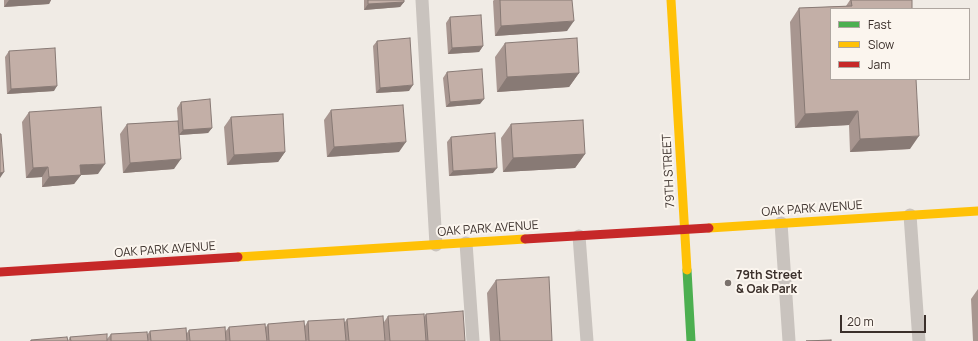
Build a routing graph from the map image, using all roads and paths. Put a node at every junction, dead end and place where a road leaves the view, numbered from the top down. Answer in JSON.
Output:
{"nodes":[{"id":1,"x":422,"y":0,"type":"edge"},
{"id":2,"x":671,"y":0,"type":"edge"},
{"id":3,"x":978,"y":211,"type":"edge"},
{"id":4,"x":910,"y":215,"type":"junction"},
{"id":5,"x":781,"y":223,"type":"junction"},
{"id":6,"x":684,"y":229,"type":"junction"},
{"id":7,"x":579,"y":236,"type":"junction"},
{"id":8,"x":466,"y":243,"type":"junction"},
{"id":9,"x":436,"y":244,"type":"junction"},
{"id":10,"x":0,"y":272,"type":"edge"},
{"id":11,"x":472,"y":341,"type":"edge"},
{"id":12,"x":587,"y":341,"type":"edge"},
{"id":13,"x":691,"y":341,"type":"edge"},
{"id":14,"x":789,"y":341,"type":"edge"},
{"id":15,"x":919,"y":341,"type":"edge"}],
"edges":[{"from":1,"to":9,"type":"lane"},
{"from":2,"to":6,"type":"street","name":"79TH STREET"},
{"from":3,"to":4,"type":"street","name":"OAK PARK AVENUE"},
{"from":4,"to":5,"type":"street","name":"OAK PARK AVENUE"},
{"from":4,"to":15,"type":"lane"},
{"from":5,"to":6,"type":"street","name":"OAK PARK AVENUE"},
{"from":5,"to":14,"type":"lane"},
{"from":6,"to":7,"type":"street","name":"OAK PARK AVENUE"},
{"from":6,"to":13,"type":"street","name":"79TH STREET"},
{"from":7,"to":8,"type":"street","name":"OAK PARK AVENUE"},
{"from":7,"to":12,"type":"lane"},
{"from":8,"to":9,"type":"street","name":"OAK PARK AVENUE"},
{"from":8,"to":11,"type":"lane"},
{"from":9,"to":10,"type":"street","name":"OAK PARK AVENUE"}]}
